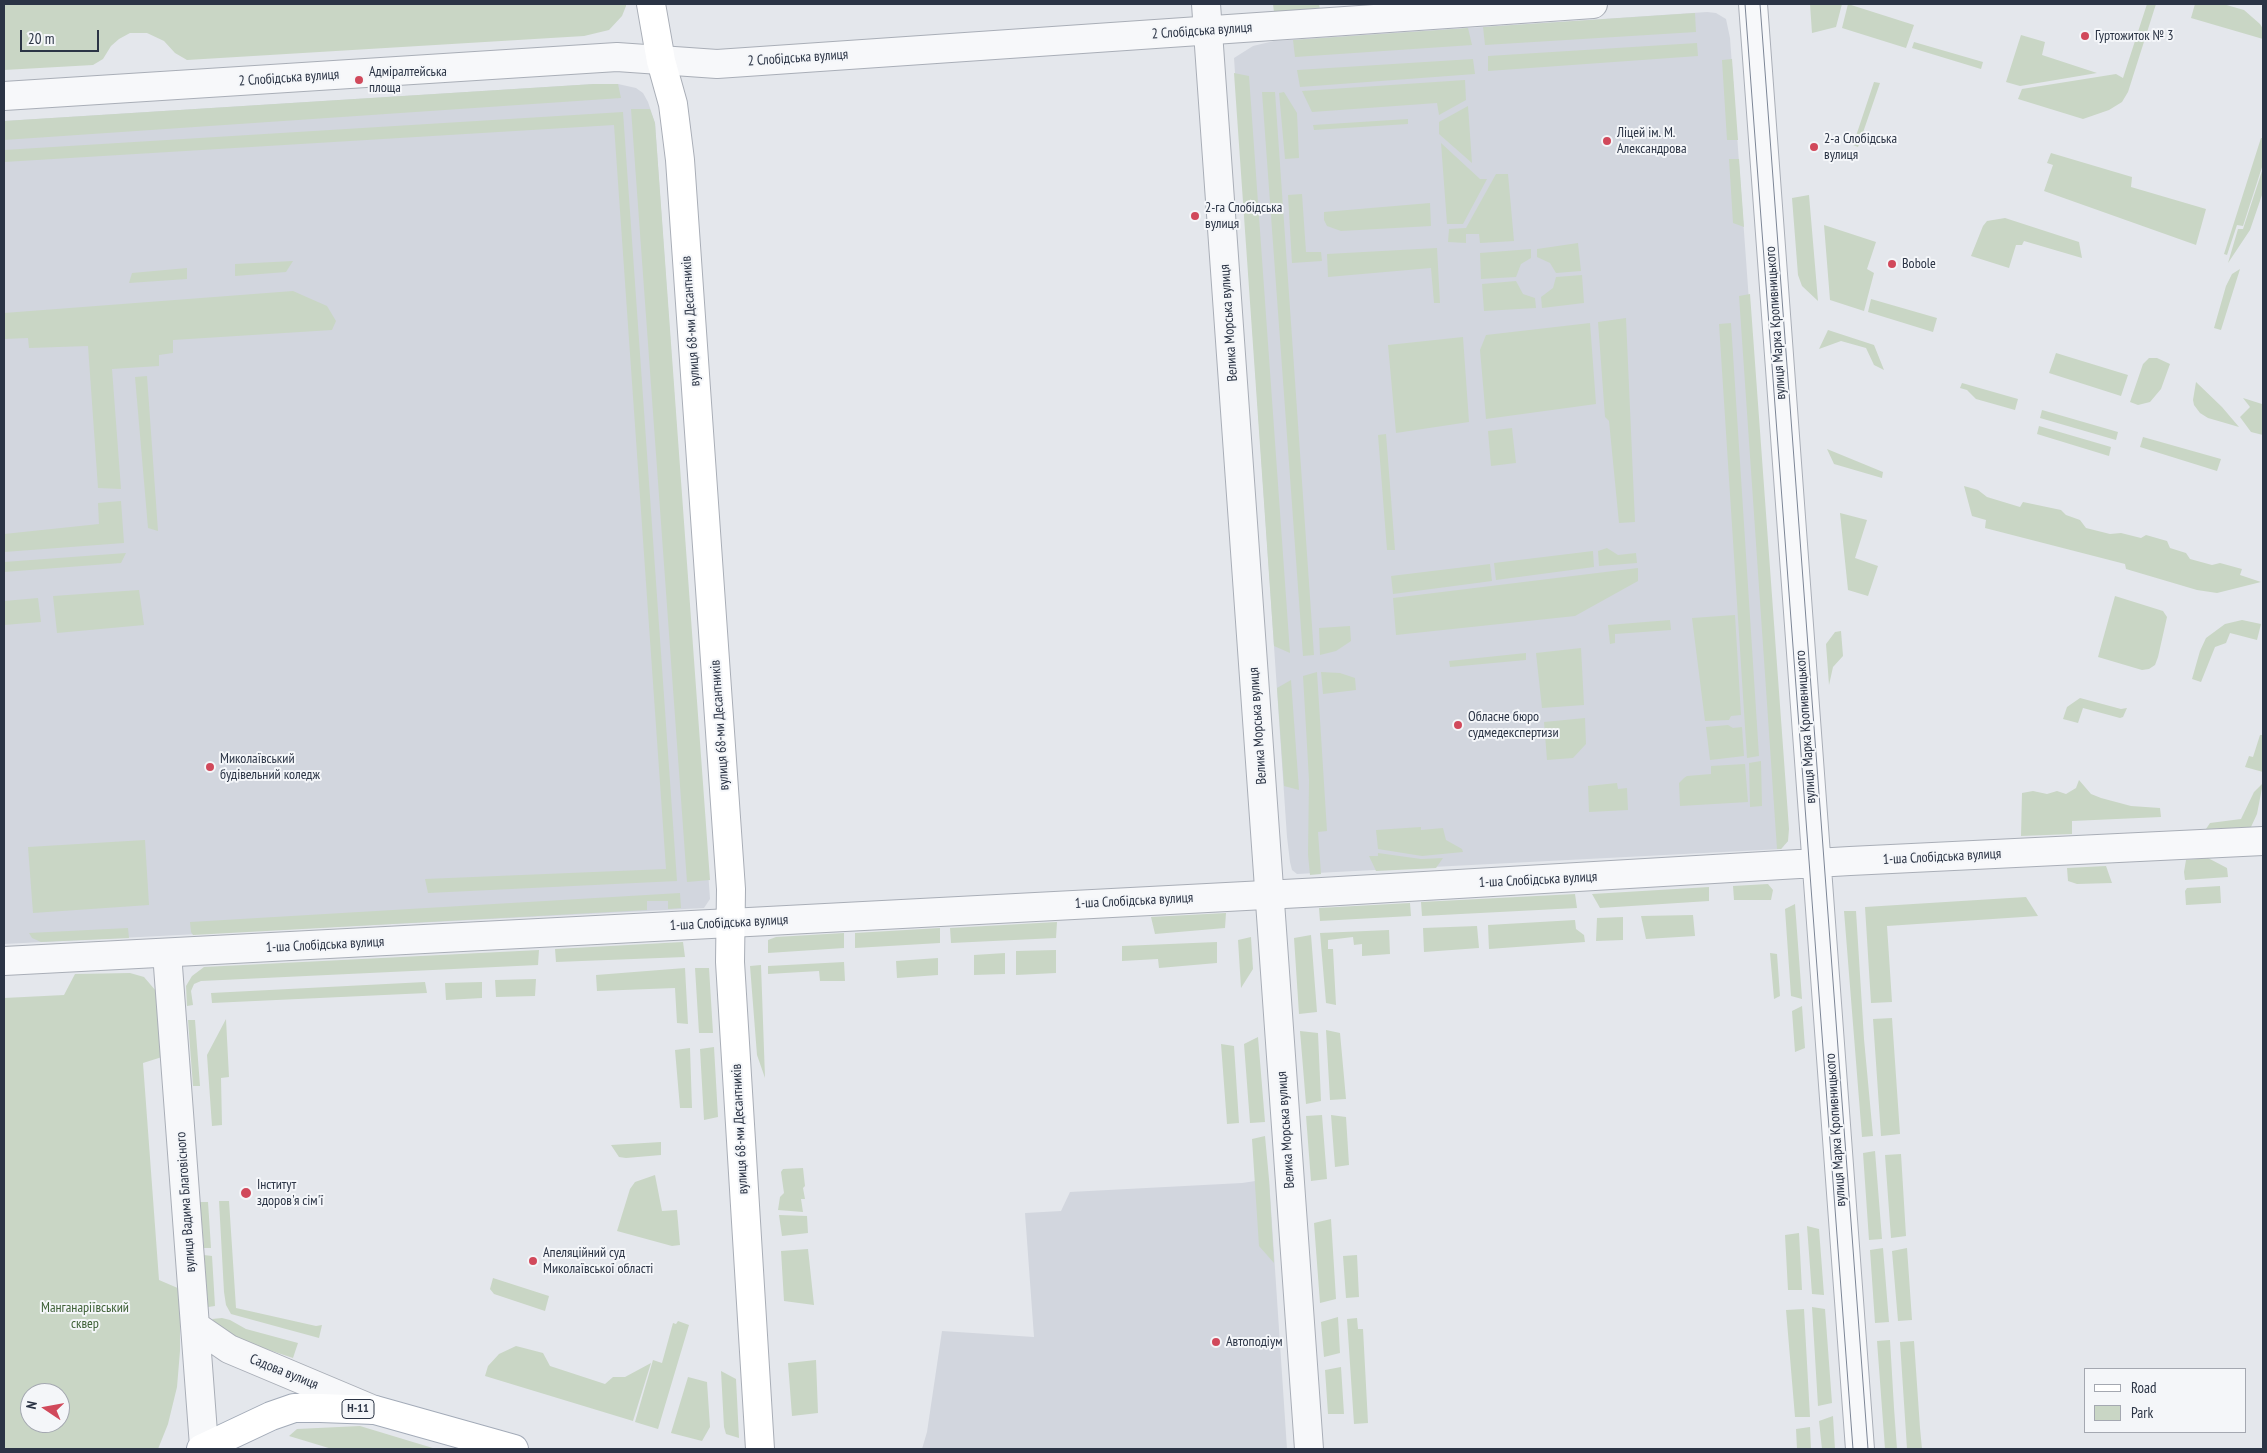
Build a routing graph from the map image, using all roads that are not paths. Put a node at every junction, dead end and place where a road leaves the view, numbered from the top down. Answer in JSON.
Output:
{"nodes":[{"id":1,"x":651,"y":4,"type":"edge"},
{"id":2,"x":1206,"y":4,"type":"edge"},
{"id":3,"x":1593,"y":4,"type":"edge"},
{"id":4,"x":1753,"y":4,"type":"edge"},
{"id":5,"x":1208,"y":30,"type":"junction"},
{"id":6,"x":661,"y":61,"type":"junction"},
{"id":7,"x":4,"y":96,"type":"edge"},
{"id":8,"x":2263,"y":841,"type":"edge"},
{"id":9,"x":1816,"y":864,"type":"junction"},
{"id":10,"x":1270,"y":894,"type":"junction"},
{"id":11,"x":731,"y":922,"type":"junction"},
{"id":12,"x":167,"y":953,"type":"junction"},
{"id":13,"x":4,"y":961,"type":"edge"},
{"id":14,"x":196,"y":1327,"type":"junction"},
{"id":15,"x":375,"y":1410,"type":"junction"},
{"id":16,"x":204,"y":1448,"type":"edge"},
{"id":17,"x":514,"y":1449,"type":"edge"},
{"id":18,"x":760,"y":1449,"type":"edge"},
{"id":19,"x":1309,"y":1449,"type":"edge"},
{"id":20,"x":1860,"y":1449,"type":"edge"}],
"edges":[{"from":1,"to":6,"type":"main road","name":"вулиця 68-ми Десантників"},
{"from":2,"to":5,"type":"street","name":"Велика Морська вулиця"},
{"from":3,"to":5,"type":"street","name":"2 Слобідська вулиця"},
{"from":4,"to":9,"type":"street","name":"вулиця Марка Кропивницького"},
{"from":5,"to":6,"type":"street","name":"2 Слобідська вулиця"},
{"from":5,"to":10,"type":"street","name":"Велика Морська вулиця"},
{"from":6,"to":7,"type":"street","name":"2 Слобідська вулиця"},
{"from":6,"to":11,"type":"main road","name":"вулиця 68-ми Десантників"},
{"from":8,"to":9,"type":"street","name":"1-ша Слобідська вулиця"},
{"from":9,"to":10,"type":"street","name":"1-ша Слобідська вулиця"},
{"from":9,"to":20,"type":"street","name":"вулиця Марка Кропивницького"},
{"from":10,"to":11,"type":"street","name":"1-ша Слобідська вулиця"},
{"from":10,"to":19,"type":"street","name":"Велика Морська вулиця"},
{"from":11,"to":12,"type":"street","name":"1-ша Слобідська вулиця"},
{"from":11,"to":18,"type":"main road","name":"вулиця 68-ми Десантників"},
{"from":12,"to":13,"type":"street","name":"1-ша Слобідська вулиця"},
{"from":12,"to":14,"type":"street","name":"вулиця Вадима Благовісного"},
{"from":14,"to":15,"type":"street","name":"Садова вулиця"},
{"from":14,"to":16,"type":"street","name":"вулиця Вадима Благовісного"},
{"from":15,"to":16,"type":"main road","name":"Садова вулиця","number":"Н-11"},
{"from":15,"to":17,"type":"main road","name":"Садова вулиця","number":"Н-11"}]}
